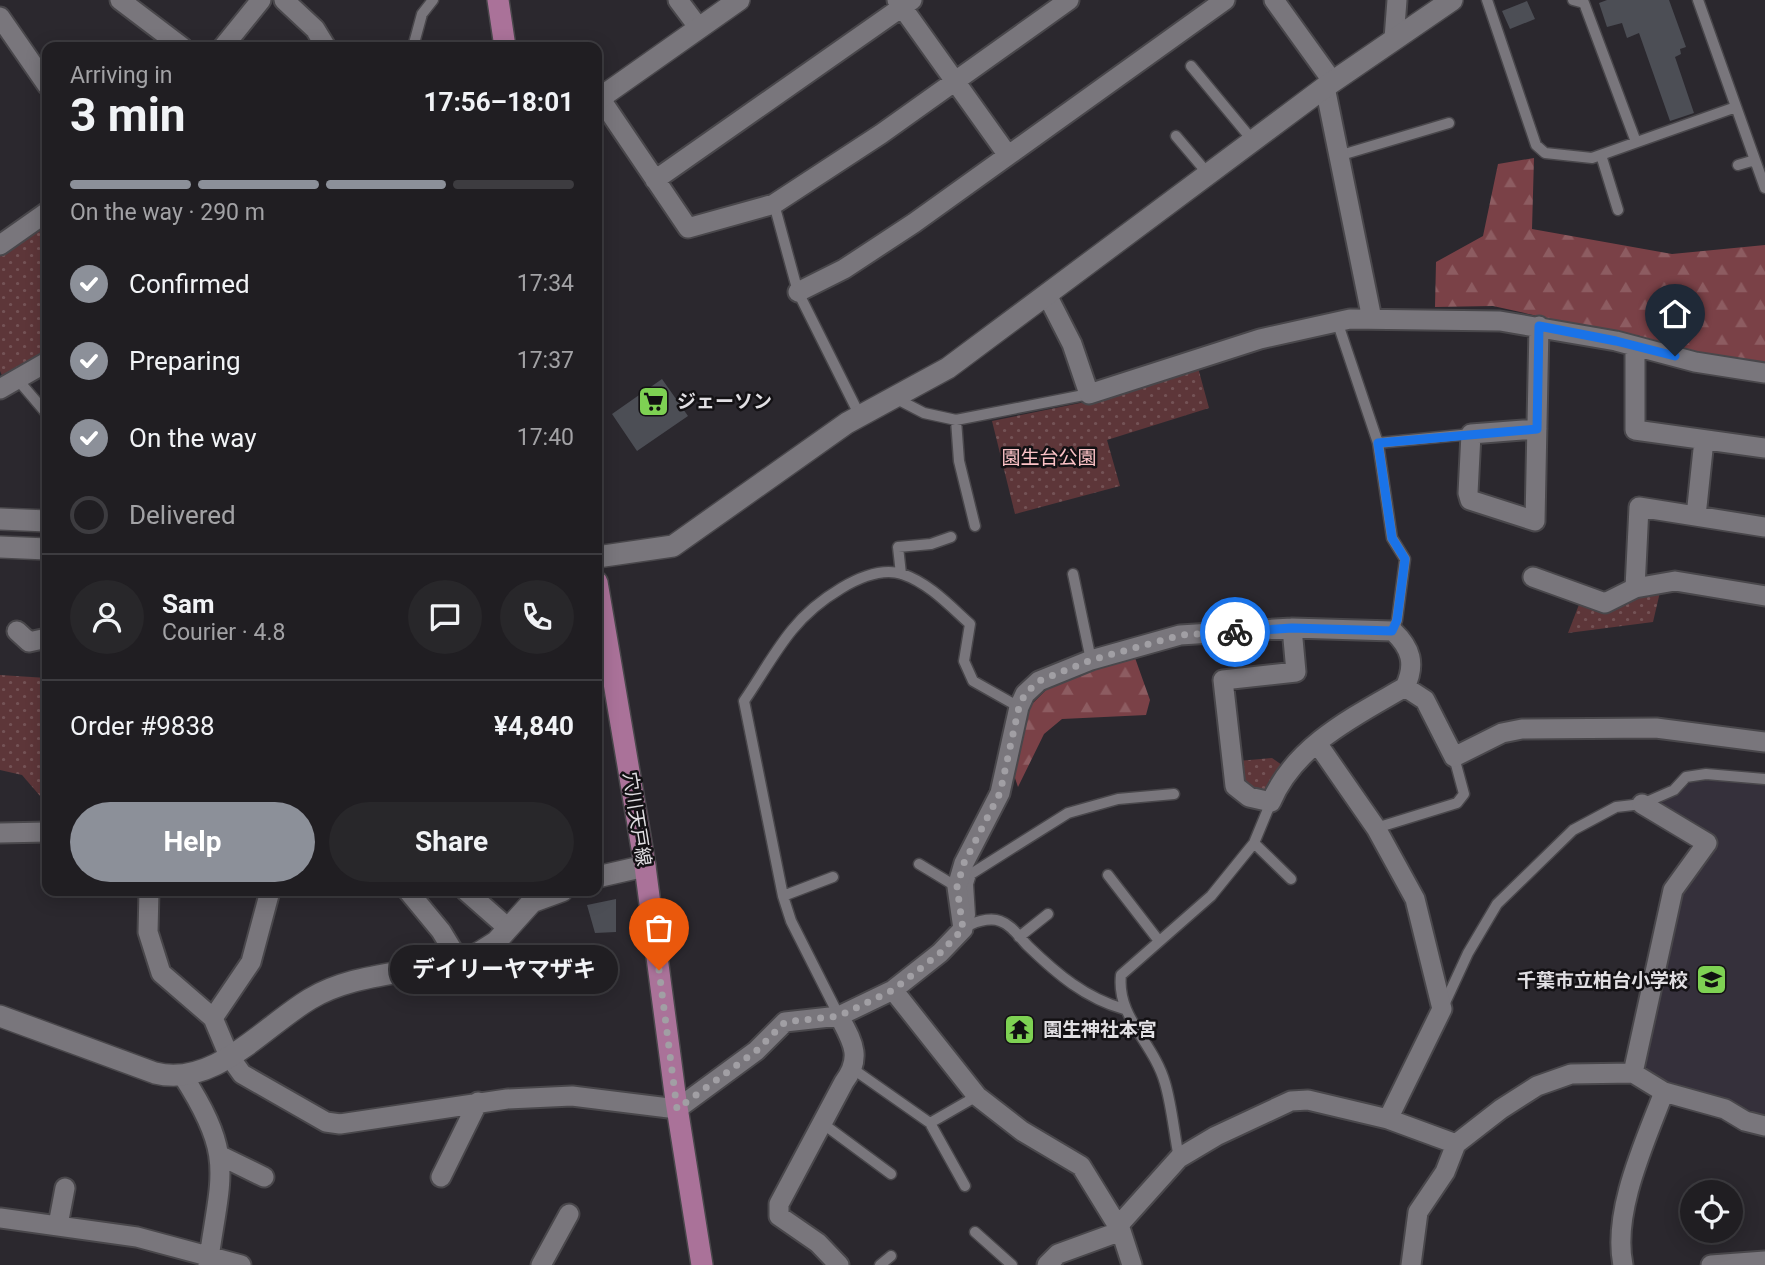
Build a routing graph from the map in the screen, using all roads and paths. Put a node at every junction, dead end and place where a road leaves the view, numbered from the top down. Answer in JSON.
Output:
{"nodes":[{"id":1,"x":261,"y":0,"type":"edge"},
{"id":2,"x":284,"y":0,"type":"edge"},
{"id":3,"x":433,"y":0,"type":"edge"},
{"id":4,"x":498,"y":0,"type":"edge"},
{"id":5,"x":678,"y":0,"type":"edge"},
{"id":6,"x":739,"y":0,"type":"edge"},
{"id":7,"x":1069,"y":0,"type":"edge"},
{"id":8,"x":1224,"y":0,"type":"edge"},
{"id":9,"x":1275,"y":0,"type":"edge"},
{"id":10,"x":1397,"y":0,"type":"edge"},
{"id":11,"x":1452,"y":0,"type":"edge"},
{"id":12,"x":1488,"y":0,"type":"edge"},
{"id":13,"x":1573,"y":0,"type":"edge"},
{"id":14,"x":1698,"y":0,"type":"edge"},
{"id":15,"x":1588,"y":1,"type":"edge"},
{"id":16,"x":904,"y":2,"type":"edge"},
{"id":17,"x":130,"y":3,"type":"edge"},
{"id":18,"x":0,"y":16,"type":"edge"},
{"id":19,"x":699,"y":28,"type":"junction"},
{"id":20,"x":1394,"y":39,"type":"junction"},
{"id":21,"x":176,"y":42,"type":"edge"},
{"id":22,"x":227,"y":42,"type":"edge"},
{"id":23,"x":323,"y":42,"type":"edge"},
{"id":24,"x":414,"y":42,"type":"edge"},
{"id":25,"x":504,"y":42,"type":"edge"},
{"id":26,"x":1191,"y":66,"type":"dead end"},
{"id":27,"x":42,"y":78,"type":"edge"},
{"id":28,"x":955,"y":80,"type":"junction"},
{"id":29,"x":1329,"y":84,"type":"junction"},
{"id":30,"x":602,"y":96,"type":"edge"},
{"id":31,"x":602,"y":105,"type":"edge"},
{"id":32,"x":1736,"y":107,"type":"junction"},
{"id":33,"x":1449,"y":123,"type":"dead end"},
{"id":34,"x":1176,"y":136,"type":"dead end"},
{"id":35,"x":1254,"y":142,"type":"junction"},
{"id":36,"x":1636,"y":142,"type":"junction"},
{"id":37,"x":1007,"y":154,"type":"junction"},
{"id":38,"x":1601,"y":155,"type":"junction"},
{"id":39,"x":1338,"y":156,"type":"junction"},
{"id":40,"x":1755,"y":160,"type":"junction"},
{"id":41,"x":1738,"y":165,"type":"dead end"},
{"id":42,"x":1209,"y":175,"type":"junction"},
{"id":43,"x":655,"y":180,"type":"junction"},
{"id":44,"x":1765,"y":188,"type":"edge"},
{"id":45,"x":774,"y":205,"type":"junction"},
{"id":46,"x":1618,"y":210,"type":"dead end"},
{"id":47,"x":42,"y":216,"type":"edge"},
{"id":48,"x":0,"y":245,"type":"edge"},
{"id":49,"x":798,"y":292,"type":"junction"},
{"id":50,"x":1047,"y":295,"type":"junction"},
{"id":51,"x":1372,"y":319,"type":"junction"},
{"id":52,"x":1336,"y":320,"type":"junction"},
{"id":53,"x":1539,"y":326,"type":"junction"},
{"id":54,"x":1635,"y":346,"type":"junction"},
{"id":55,"x":42,"y":365,"type":"edge"},
{"id":56,"x":1765,"y":373,"type":"edge"},
{"id":57,"x":18,"y":380,"type":"junction"},
{"id":58,"x":0,"y":389,"type":"edge"},
{"id":59,"x":1089,"y":394,"type":"junction"},
{"id":60,"x":894,"y":398,"type":"junction"},
{"id":61,"x":42,"y":408,"type":"edge"},
{"id":62,"x":860,"y":416,"type":"junction"},
{"id":63,"x":956,"y":421,"type":"junction"},
{"id":64,"x":1537,"y":429,"type":"junction"},
{"id":65,"x":1471,"y":434,"type":"junction"},
{"id":66,"x":1703,"y":440,"type":"junction"},
{"id":67,"x":1378,"y":443,"type":"junction"},
{"id":68,"x":1765,"y":448,"type":"edge"},
{"id":69,"x":1696,"y":516,"type":"junction"},
{"id":70,"x":0,"y":519,"type":"edge"},
{"id":71,"x":42,"y":521,"type":"edge"},
{"id":72,"x":975,"y":526,"type":"dead end"},
{"id":73,"x":1765,"y":527,"type":"edge"},
{"id":74,"x":951,"y":537,"type":"dead end"},
{"id":75,"x":0,"y":547,"type":"edge"},
{"id":76,"x":42,"y":551,"type":"edge"},
{"id":77,"x":602,"y":557,"type":"edge"},
{"id":78,"x":901,"y":574,"type":"junction"},
{"id":79,"x":1073,"y":574,"type":"dead end"},
{"id":80,"x":1533,"y":577,"type":"dead end"},
{"id":81,"x":1635,"y":588,"type":"junction"},
{"id":82,"x":1765,"y":596,"type":"edge"},
{"id":83,"x":1292,"y":628,"type":"junction"},
{"id":84,"x":17,"y":631,"type":"dead end"},
{"id":85,"x":1392,"y":631,"type":"junction"},
{"id":86,"x":42,"y":639,"type":"edge"},
{"id":87,"x":602,"y":646,"type":"edge"},
{"id":88,"x":1091,"y":660,"type":"junction"},
{"id":89,"x":1405,"y":687,"type":"junction"},
{"id":90,"x":1019,"y":707,"type":"junction"},
{"id":91,"x":1765,"y":742,"type":"edge"},
{"id":92,"x":1317,"y":743,"type":"junction"},
{"id":93,"x":1454,"y":757,"type":"junction"},
{"id":94,"x":1765,"y":779,"type":"edge"},
{"id":95,"x":1174,"y":794,"type":"dead end"},
{"id":96,"x":1271,"y":802,"type":"junction"},
{"id":97,"x":1642,"y":804,"type":"junction"},
{"id":98,"x":1376,"y":828,"type":"junction"},
{"id":99,"x":42,"y":832,"type":"edge"},
{"id":100,"x":0,"y":833,"type":"edge"},
{"id":101,"x":1254,"y":843,"type":"junction"},
{"id":102,"x":919,"y":864,"type":"dead end"},
{"id":103,"x":645,"y":866,"type":"junction"},
{"id":104,"x":1108,"y":875,"type":"dead end"},
{"id":105,"x":602,"y":876,"type":"edge"},
{"id":106,"x":833,"y":877,"type":"dead end"},
{"id":107,"x":1291,"y":879,"type":"dead end"},
{"id":108,"x":957,"y":887,"type":"junction"},
{"id":109,"x":149,"y":896,"type":"edge"},
{"id":110,"x":269,"y":896,"type":"edge"},
{"id":111,"x":412,"y":896,"type":"edge"},
{"id":112,"x":472,"y":896,"type":"edge"},
{"id":113,"x":532,"y":896,"type":"edge"},
{"id":114,"x":783,"y":896,"type":"junction"},
{"id":115,"x":1048,"y":914,"type":"dead end"},
{"id":116,"x":967,"y":926,"type":"junction"},
{"id":117,"x":508,"y":928,"type":"junction"},
{"id":118,"x":1019,"y":937,"type":"junction"},
{"id":119,"x":1159,"y":941,"type":"junction"},
{"id":120,"x":458,"y":959,"type":"junction"},
{"id":121,"x":893,"y":990,"type":"junction"},
{"id":122,"x":1124,"y":1009,"type":"junction"},
{"id":123,"x":1443,"y":1009,"type":"junction"},
{"id":124,"x":839,"y":1016,"type":"junction"},
{"id":125,"x":213,"y":1018,"type":"junction"},
{"id":126,"x":1,"y":1021,"type":"edge"},
{"id":127,"x":229,"y":1056,"type":"junction"},
{"id":128,"x":853,"y":1069,"type":"junction"},
{"id":129,"x":1633,"y":1073,"type":"junction"},
{"id":130,"x":183,"y":1076,"type":"junction"},
{"id":131,"x":1664,"y":1092,"type":"junction"},
{"id":132,"x":977,"y":1096,"type":"junction"},
{"id":133,"x":478,"y":1102,"type":"junction"},
{"id":134,"x":677,"y":1109,"type":"junction"},
{"id":135,"x":1388,"y":1119,"type":"junction"},
{"id":136,"x":821,"y":1123,"type":"junction"},
{"id":137,"x":930,"y":1123,"type":"junction"},
{"id":138,"x":1765,"y":1126,"type":"edge"},
{"id":139,"x":1456,"y":1144,"type":"junction"},
{"id":140,"x":221,"y":1156,"type":"junction"},
{"id":141,"x":1179,"y":1157,"type":"junction"},
{"id":142,"x":891,"y":1174,"type":"dead end"},
{"id":143,"x":264,"y":1177,"type":"dead end"},
{"id":144,"x":441,"y":1177,"type":"dead end"},
{"id":145,"x":965,"y":1186,"type":"dead end"},
{"id":146,"x":65,"y":1188,"type":"dead end"},
{"id":147,"x":569,"y":1214,"type":"dead end"},
{"id":148,"x":0,"y":1218,"type":"edge"},
{"id":149,"x":58,"y":1225,"type":"junction"},
{"id":150,"x":1120,"y":1228,"type":"junction"},
{"id":151,"x":975,"y":1232,"type":"dead end"},
{"id":152,"x":891,"y":1256,"type":"dead end"},
{"id":153,"x":209,"y":1260,"type":"edge"},
{"id":154,"x":1765,"y":1261,"type":"edge"},
{"id":155,"x":241,"y":1265,"type":"edge"},
{"id":156,"x":541,"y":1265,"type":"edge"},
{"id":157,"x":702,"y":1265,"type":"edge"},
{"id":158,"x":839,"y":1265,"type":"edge"},
{"id":159,"x":880,"y":1265,"type":"edge"},
{"id":160,"x":1012,"y":1265,"type":"edge"},
{"id":161,"x":1047,"y":1265,"type":"edge"},
{"id":162,"x":1132,"y":1265,"type":"edge"},
{"id":163,"x":1411,"y":1265,"type":"edge"},
{"id":164,"x":1623,"y":1265,"type":"edge"},
{"id":165,"x":1711,"y":1265,"type":"edge"}],
"edges":[{"from":1,"to":22,"type":"street"},
{"from":2,"to":23,"type":"street"},
{"from":3,"to":24,"type":"lane"},
{"from":4,"to":25,"type":"main road"},
{"from":5,"to":19,"type":"street"},
{"from":6,"to":19,"type":"street"},
{"from":7,"to":28,"type":"street"},
{"from":8,"to":37,"type":"street"},
{"from":9,"to":29,"type":"street"},
{"from":10,"to":20,"type":"street"},
{"from":11,"to":20,"type":"street"},
{"from":12,"to":38,"type":"lane"},
{"from":13,"to":15,"type":"lane"},
{"from":14,"to":32,"type":"lane"},
{"from":15,"to":36,"type":"lane"},
{"from":16,"to":28,"type":"street"},
{"from":16,"to":43,"type":"street"},
{"from":17,"to":21,"type":"street"},
{"from":18,"to":27,"type":"street"},
{"from":19,"to":30,"type":"street"},
{"from":20,"to":29,"type":"street"},
{"from":26,"to":35,"type":"lane"},
{"from":28,"to":37,"type":"street"},
{"from":28,"to":45,"type":"street"},
{"from":29,"to":35,"type":"street"},
{"from":29,"to":39,"type":"street"},
{"from":31,"to":43,"type":"street"},
{"from":32,"to":36,"type":"lane"},
{"from":32,"to":40,"type":"lane"},
{"from":33,"to":39,"type":"lane"},
{"from":34,"to":42,"type":"lane"},
{"from":35,"to":42,"type":"street"},
{"from":36,"to":38,"type":"lane"},
{"from":37,"to":49,"type":"street"},
{"from":38,"to":46,"type":"lane"},
{"from":39,"to":51,"type":"street"},
{"from":40,"to":41,"type":"lane"},
{"from":40,"to":44,"type":"lane"},
{"from":42,"to":50,"type":"street"},
{"from":43,"to":45,"type":"street"},
{"from":45,"to":49,"type":"lane"},
{"from":47,"to":48,"type":"street"},
{"from":49,"to":62,"type":"lane"},
{"from":50,"to":59,"type":"street"},
{"from":50,"to":60,"type":"street"},
{"from":51,"to":52,"type":"street"},
{"from":51,"to":53,"type":"street"},
{"from":52,"to":59,"type":"street"},
{"from":52,"to":67,"type":"lane"},
{"from":53,"to":54,"type":"street"},
{"from":53,"to":64,"type":"street"},
{"from":54,"to":56,"type":"street"},
{"from":54,"to":66,"type":"street"},
{"from":55,"to":57,"type":"street"},
{"from":57,"to":58,"type":"street"},
{"from":57,"to":61,"type":"lane"},
{"from":59,"to":63,"type":"lane"},
{"from":60,"to":62,"type":"street"},
{"from":60,"to":63,"type":"lane"},
{"from":62,"to":77,"type":"street"},
{"from":63,"to":72,"type":"lane"},
{"from":64,"to":65,"type":"street"},
{"from":64,"to":65,"type":"street"},
{"from":65,"to":67,"type":"lane"},
{"from":66,"to":68,"type":"street"},
{"from":66,"to":69,"type":"street"},
{"from":67,"to":85,"type":"lane"},
{"from":69,"to":73,"type":"street"},
{"from":69,"to":81,"type":"street"},
{"from":70,"to":71,"type":"street"},
{"from":74,"to":78,"type":"lane"},
{"from":75,"to":76,"type":"street"},
{"from":78,"to":90,"type":"lane"},
{"from":78,"to":114,"type":"lane"},
{"from":79,"to":88,"type":"lane"},
{"from":80,"to":81,"type":"street"},
{"from":81,"to":82,"type":"street"},
{"from":83,"to":85,"type":"street"},
{"from":83,"to":88,"type":"street"},
{"from":83,"to":96,"type":"street"},
{"from":84,"to":86,"type":"street"},
{"from":85,"to":89,"type":"street"},
{"from":87,"to":103,"type":"main road","name":"穴川天戸線"},
{"from":88,"to":90,"type":"street"},
{"from":89,"to":92,"type":"street"},
{"from":89,"to":93,"type":"street"},
{"from":90,"to":108,"type":"street"},
{"from":91,"to":93,"type":"street"},
{"from":92,"to":96,"type":"street"},
{"from":92,"to":98,"type":"street"},
{"from":93,"to":98,"type":"lane"},
{"from":94,"to":97,"type":"lane"},
{"from":95,"to":116,"type":"lane"},
{"from":96,"to":101,"type":"lane"},
{"from":97,"to":123,"type":"lane"},
{"from":97,"to":129,"type":"street"},
{"from":98,"to":123,"type":"street"},
{"from":99,"to":100,"type":"street"},
{"from":101,"to":107,"type":"lane"},
{"from":101,"to":119,"type":"lane"},
{"from":102,"to":108,"type":"lane"},
{"from":103,"to":105,"type":"street"},
{"from":103,"to":134,"type":"main road","name":"穴川天戸線"},
{"from":104,"to":119,"type":"lane"},
{"from":106,"to":114,"type":"lane"},
{"from":108,"to":116,"type":"street"},
{"from":109,"to":125,"type":"street"},
{"from":110,"to":125,"type":"street"},
{"from":111,"to":120,"type":"street"},
{"from":112,"to":117,"type":"street"},
{"from":113,"to":117,"type":"street"},
{"from":114,"to":124,"type":"lane"},
{"from":115,"to":118,"type":"lane"},
{"from":116,"to":118,"type":"lane"},
{"from":116,"to":121,"type":"street"},
{"from":117,"to":120,"type":"street"},
{"from":118,"to":122,"type":"lane"},
{"from":119,"to":122,"type":"lane"},
{"from":120,"to":127,"type":"street"},
{"from":121,"to":124,"type":"street"},
{"from":121,"to":132,"type":"street"},
{"from":122,"to":141,"type":"lane"},
{"from":123,"to":135,"type":"street"},
{"from":124,"to":128,"type":"street"},
{"from":124,"to":134,"type":"street"},
{"from":125,"to":127,"type":"street"},
{"from":126,"to":130,"type":"street"},
{"from":127,"to":130,"type":"street"},
{"from":127,"to":133,"type":"street"},
{"from":128,"to":136,"type":"street"},
{"from":128,"to":137,"type":"lane"},
{"from":129,"to":131,"type":"street"},
{"from":129,"to":139,"type":"street"},
{"from":130,"to":140,"type":"street"},
{"from":131,"to":138,"type":"street"},
{"from":131,"to":164,"type":"street"},
{"from":132,"to":137,"type":"lane"},
{"from":132,"to":150,"type":"street"},
{"from":133,"to":134,"type":"street"},
{"from":133,"to":144,"type":"street"},
{"from":134,"to":157,"type":"main road","name":"穴川天戸線"},
{"from":135,"to":139,"type":"street"},
{"from":135,"to":141,"type":"street"},
{"from":136,"to":142,"type":"lane"},
{"from":136,"to":158,"type":"street"},
{"from":137,"to":145,"type":"lane"},
{"from":139,"to":163,"type":"street"},
{"from":140,"to":143,"type":"street"},
{"from":140,"to":153,"type":"street"},
{"from":141,"to":150,"type":"street"},
{"from":146,"to":149,"type":"street"},
{"from":147,"to":156,"type":"street"},
{"from":148,"to":149,"type":"street"},
{"from":149,"to":153,"type":"street"},
{"from":150,"to":161,"type":"street"},
{"from":150,"to":162,"type":"street"},
{"from":151,"to":160,"type":"lane"},
{"from":152,"to":159,"type":"lane"},
{"from":153,"to":155,"type":"street"},
{"from":154,"to":165,"type":"street"}]}
